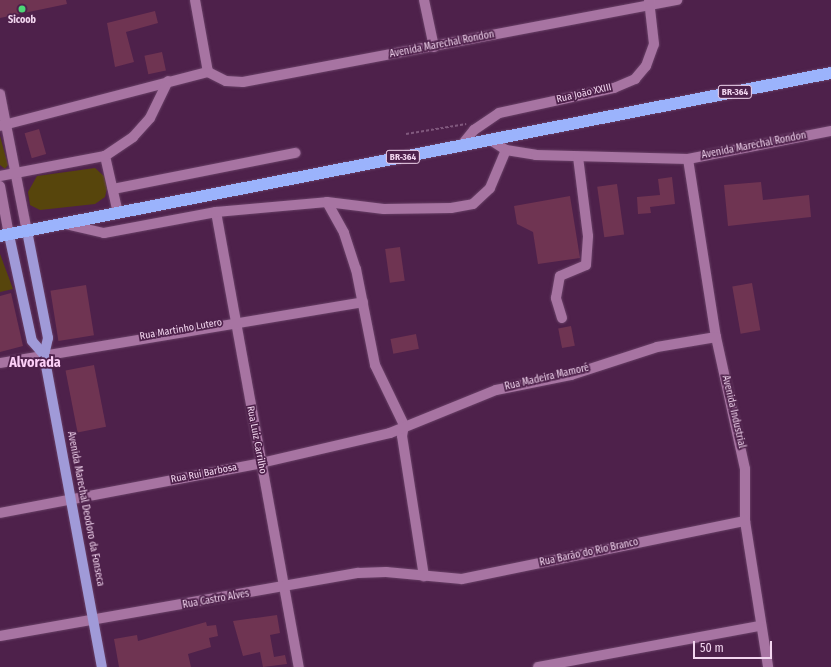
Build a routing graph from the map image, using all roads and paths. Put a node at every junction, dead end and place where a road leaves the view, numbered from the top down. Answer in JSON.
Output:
{"nodes":[{"id":1,"x":195,"y":0,"type":"edge"},
{"id":2,"x":424,"y":0,"type":"edge"},
{"id":3,"x":677,"y":0,"type":"edge"},
{"id":4,"x":650,"y":3,"type":"edge"},
{"id":5,"x":434,"y":47,"type":"junction"},
{"id":6,"x":208,"y":72,"type":"junction"},
{"id":7,"x":831,"y":73,"type":"edge"},
{"id":8,"x":168,"y":81,"type":"junction"},
{"id":9,"x":0,"y":94,"type":"edge"},
{"id":10,"x":487,"y":121,"type":"junction"},
{"id":11,"x":3,"y":125,"type":"edge"},
{"id":12,"x":831,"y":131,"type":"edge"},
{"id":13,"x":406,"y":134,"type":"dead end"},
{"id":14,"x":489,"y":139,"type":"junction"},
{"id":15,"x":461,"y":146,"type":"junction"},
{"id":16,"x":506,"y":150,"type":"junction"},
{"id":17,"x":294,"y":153,"type":"dead end"},
{"id":18,"x":105,"y":156,"type":"junction"},
{"id":19,"x":578,"y":157,"type":"junction"},
{"id":20,"x":688,"y":159,"type":"junction"},
{"id":21,"x":15,"y":173,"type":"junction"},
{"id":22,"x":0,"y":176,"type":"edge"},
{"id":23,"x":0,"y":186,"type":"edge"},
{"id":24,"x":113,"y":189,"type":"junction"},
{"id":25,"x":327,"y":202,"type":"junction"},
{"id":26,"x":216,"y":212,"type":"junction"},
{"id":27,"x":118,"y":213,"type":"junction"},
{"id":28,"x":65,"y":224,"type":"junction"},
{"id":29,"x":28,"y":231,"type":"junction"},
{"id":30,"x":4,"y":235,"type":"edge"},
{"id":31,"x":363,"y":302,"type":"junction"},
{"id":32,"x":562,"y":318,"type":"dead end"},
{"id":33,"x":234,"y":321,"type":"junction"},
{"id":34,"x":716,"y":337,"type":"junction"},
{"id":35,"x":44,"y":355,"type":"junction"},
{"id":36,"x":0,"y":363,"type":"edge"},
{"id":37,"x":404,"y":425,"type":"junction"},
{"id":38,"x":261,"y":463,"type":"junction"},
{"id":39,"x":71,"y":500,"type":"junction"},
{"id":40,"x":0,"y":513,"type":"edge"},
{"id":41,"x":745,"y":521,"type":"junction"},
{"id":42,"x":428,"y":577,"type":"junction"},
{"id":43,"x":283,"y":588,"type":"junction"},
{"id":44,"x":93,"y":622,"type":"junction"},
{"id":45,"x":760,"y":626,"type":"junction"},
{"id":46,"x":0,"y":636,"type":"edge"},
{"id":47,"x":102,"y":667,"type":"edge"},
{"id":48,"x":299,"y":667,"type":"edge"},
{"id":49,"x":538,"y":667,"type":"edge"},
{"id":50,"x":768,"y":667,"type":"edge"}],
"edges":[{"from":1,"to":6,"type":"street"},
{"from":2,"to":5,"type":"street"},
{"from":3,"to":4,"type":"street","name":"Avenida Marechal Rondon"},
{"from":4,"to":5,"type":"street","name":"Avenida Marechal Rondon"},
{"from":4,"to":10,"type":"street","name":"Rua João XXIII"},
{"from":5,"to":6,"type":"street","name":"Avenida Marechal Rondon"},
{"from":6,"to":8,"type":"street"},
{"from":7,"to":14,"type":"highway","number":"BR-364"},
{"from":8,"to":11,"type":"street"},
{"from":8,"to":18,"type":"street"},
{"from":9,"to":11,"type":"street"},
{"from":10,"to":13,"type":"path"},
{"from":10,"to":15,"type":"street","name":"Rua João XXIII"},
{"from":11,"to":21,"type":"street"},
{"from":12,"to":20,"type":"street","name":"Avenida Marechal Rondon"},
{"from":14,"to":15,"type":"highway","number":"BR-364"},
{"from":14,"to":16,"type":"street","name":"Avenida Marechal Rondon"},
{"from":15,"to":27,"type":"highway","number":"BR-364"},
{"from":16,"to":19,"type":"street","name":"Avenida Marechal Rondon"},
{"from":16,"to":25,"type":"street"},
{"from":17,"to":24,"type":"street"},
{"from":18,"to":21,"type":"street"},
{"from":18,"to":24,"type":"street"},
{"from":19,"to":20,"type":"street","name":"Avenida Marechal Rondon"},
{"from":19,"to":32,"type":"street"},
{"from":20,"to":34,"type":"street","name":"Avenida Industrial"},
{"from":21,"to":22,"type":"street"},
{"from":21,"to":29,"type":"street"},
{"from":23,"to":30,"type":"street"},
{"from":24,"to":27,"type":"street"},
{"from":25,"to":26,"type":"street"},
{"from":25,"to":31,"type":"street"},
{"from":26,"to":28,"type":"street"},
{"from":26,"to":33,"type":"street","name":"Rua Luiz Carrilho"},
{"from":27,"to":28,"type":"highway","number":"BR-364"},
{"from":28,"to":29,"type":"highway","number":"BR-364"},
{"from":29,"to":30,"type":"highway","number":"BR-364"},
{"from":29,"to":35,"type":"main road","name":"Avenida Marechal Deodoro da Fonseca"},
{"from":30,"to":35,"type":"main road","name":"Avenida Marechal Deodoro da Fonseca"},
{"from":31,"to":33,"type":"street","name":"Rua Martinho Lutero"},
{"from":31,"to":37,"type":"street"},
{"from":33,"to":35,"type":"street","name":"Rua Martinho Lutero"},
{"from":33,"to":38,"type":"street","name":"Rua Luiz Carrilho"},
{"from":34,"to":37,"type":"street","name":"Rua Madeira Mamoré"},
{"from":34,"to":41,"type":"street","name":"Avenida Industrial"},
{"from":35,"to":36,"type":"street","name":"Rua Martinho Lutero"},
{"from":35,"to":39,"type":"main road","name":"Avenida Marechal Deodoro da Fonseca"},
{"from":37,"to":38,"type":"street","name":"Rua Rui Barbosa"},
{"from":37,"to":42,"type":"street"},
{"from":38,"to":39,"type":"street","name":"Rua Rui Barbosa"},
{"from":38,"to":43,"type":"street","name":"Rua Luiz Carrilho"},
{"from":39,"to":40,"type":"street","name":"Rua Rui Barbosa"},
{"from":39,"to":44,"type":"main road","name":"Avenida Marechal Deodoro da Fonseca"},
{"from":41,"to":42,"type":"street","name":"Rua Barão do Rio Branco"},
{"from":41,"to":45,"type":"street","name":"Avenida Industrial"},
{"from":42,"to":43,"type":"street","name":"Rua Castro Alves"},
{"from":43,"to":44,"type":"street","name":"Rua Castro Alves"},
{"from":43,"to":48,"type":"street","name":"Rua Luiz Carrilho"},
{"from":44,"to":46,"type":"street","name":"Rua Castro Alves"},
{"from":44,"to":47,"type":"main road","name":"Avenida Marechal Deodoro da Fonseca"},
{"from":45,"to":49,"type":"street"},
{"from":45,"to":50,"type":"street","name":"Avenida Industrial"}]}
